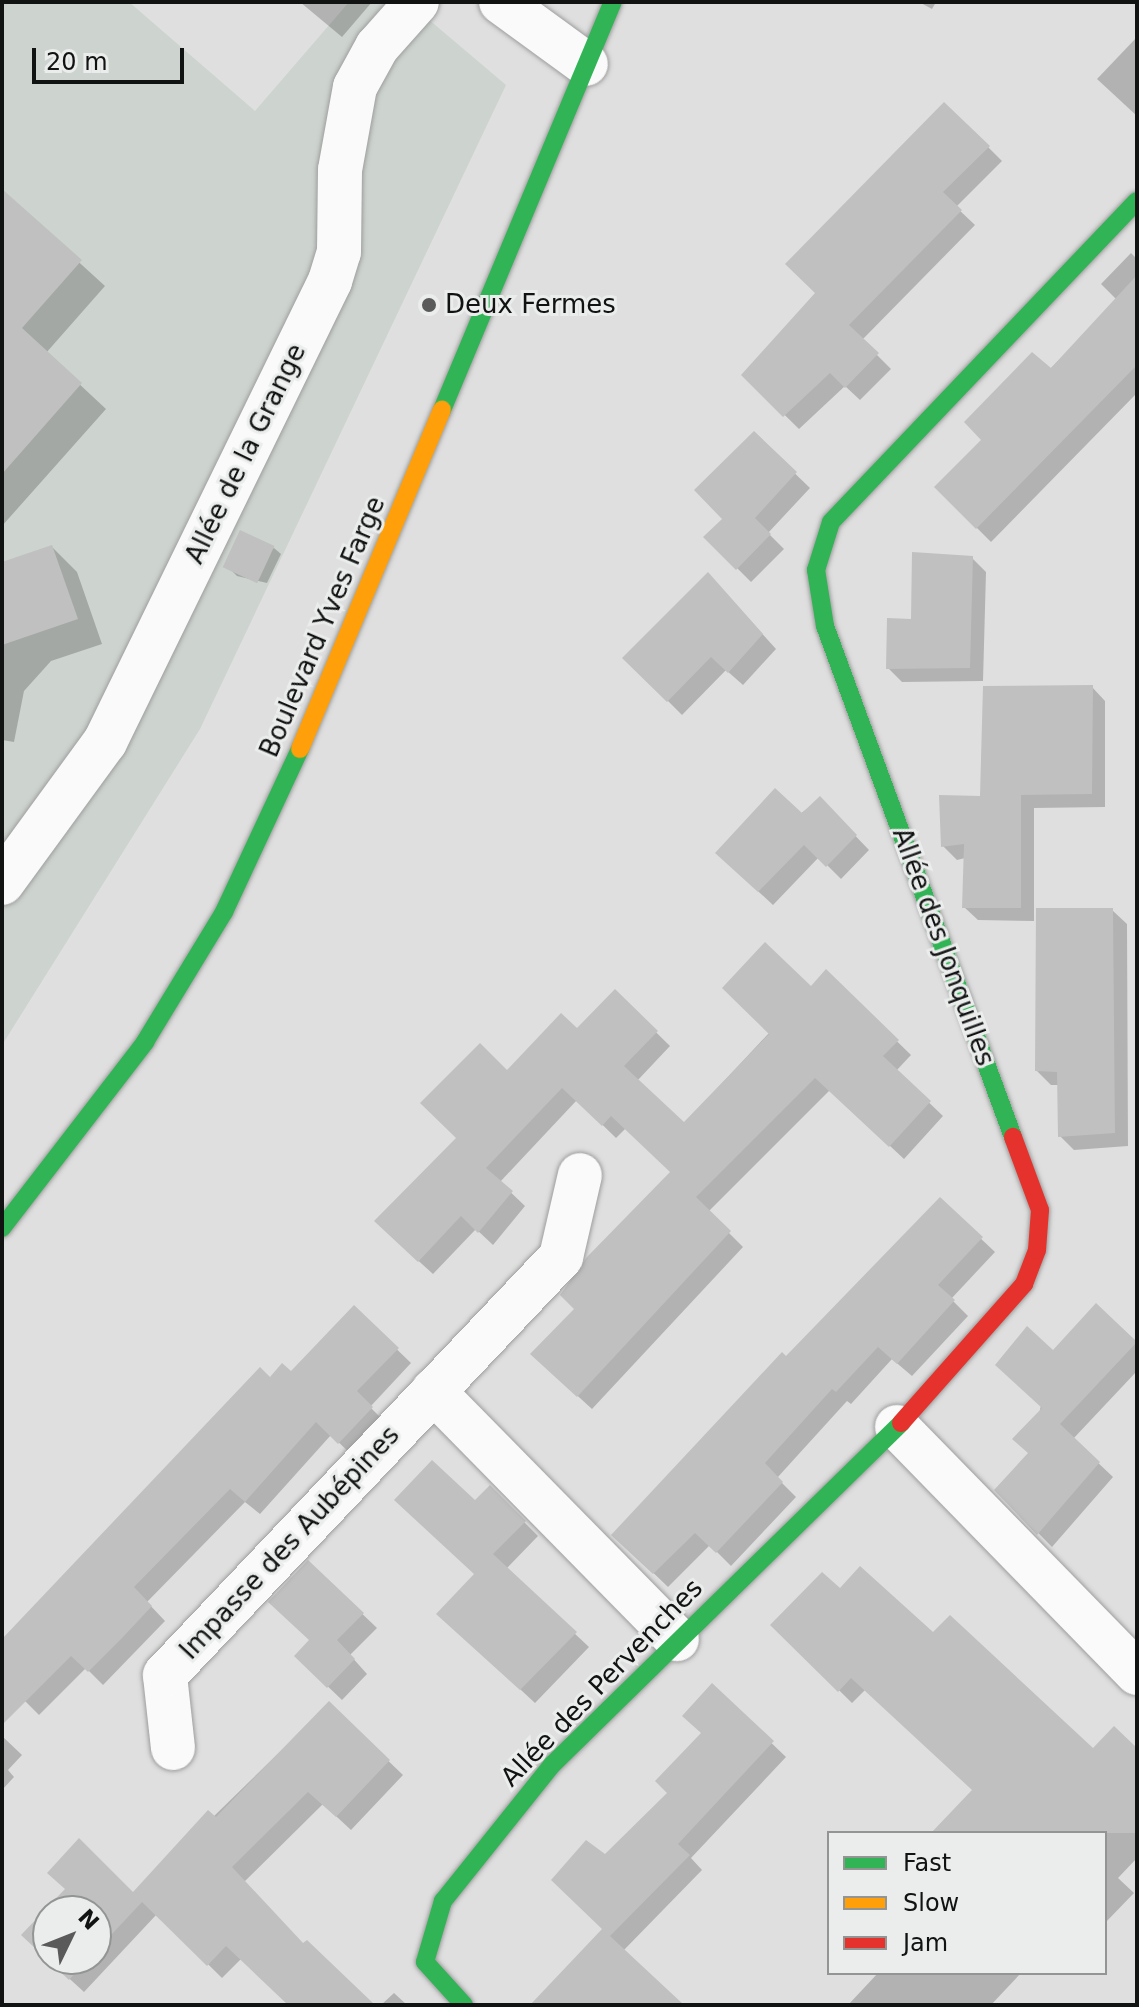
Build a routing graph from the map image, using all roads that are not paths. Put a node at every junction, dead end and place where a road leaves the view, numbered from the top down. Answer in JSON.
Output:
{"nodes":[{"id":1,"x":417,"y":2,"type":"edge"},
{"id":2,"x":501,"y":2,"type":"edge"},
{"id":3,"x":613,"y":2,"type":"edge"},
{"id":4,"x":586,"y":64,"type":"junction"},
{"id":5,"x":1137,"y":201,"type":"edge"},
{"id":6,"x":2,"y":883,"type":"edge"},
{"id":7,"x":580,"y":1175,"type":"dead end"},
{"id":8,"x":2,"y":1228,"type":"edge"},
{"id":9,"x":433,"y":1391,"type":"junction"},
{"id":10,"x":897,"y":1427,"type":"junction"},
{"id":11,"x":677,"y":1639,"type":"junction"},
{"id":12,"x":1137,"y":1673,"type":"edge"},
{"id":13,"x":173,"y":1748,"type":"dead end"},
{"id":14,"x":464,"y":2005,"type":"edge"}],
"edges":[{"from":1,"to":6,"type":"street","name":"Allée de la Grange"},
{"from":2,"to":4,"type":"street"},
{"from":3,"to":4,"type":"street","name":"Boulevard Yves Farge"},
{"from":4,"to":8,"type":"street","name":"Boulevard Yves Farge"},
{"from":5,"to":10,"type":"street","name":"Allée des Jonquilles"},
{"from":7,"to":9,"type":"street","name":"Impasse des Aubépines"},
{"from":9,"to":11,"type":"street"},
{"from":9,"to":13,"type":"street","name":"Impasse des Aubépines"},
{"from":10,"to":11,"type":"street","name":"Allée des Pervenches"},
{"from":10,"to":12,"type":"street"},
{"from":11,"to":14,"type":"street","name":"Allée des Pervenches"}]}
